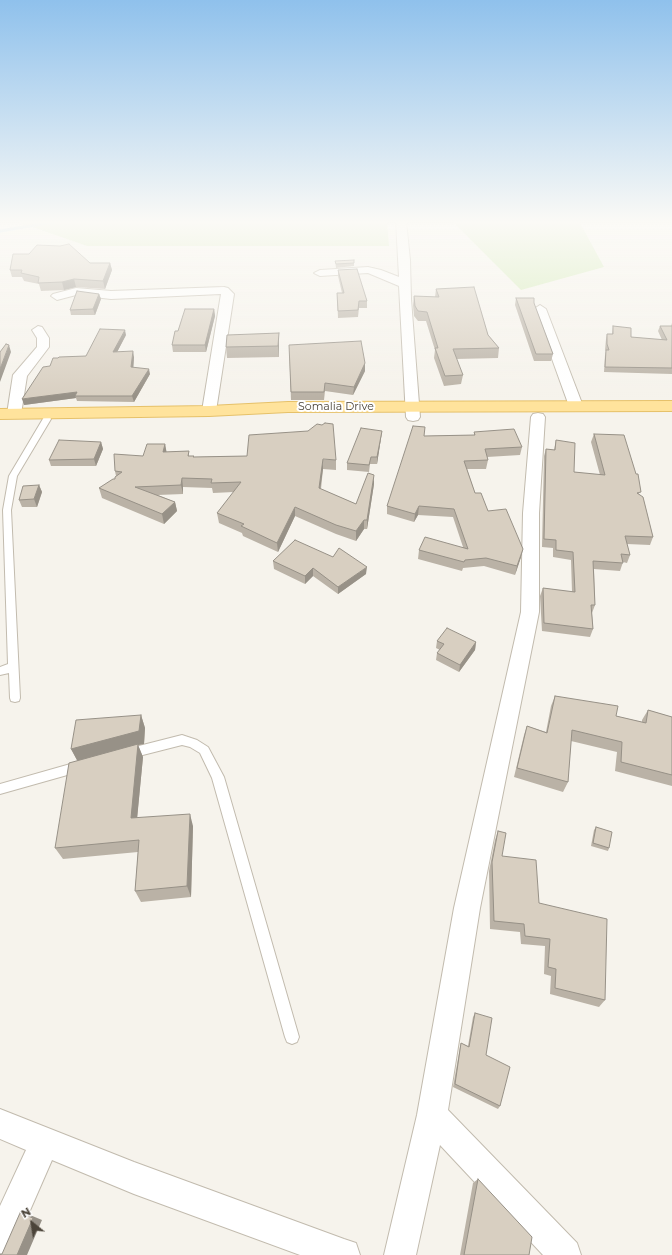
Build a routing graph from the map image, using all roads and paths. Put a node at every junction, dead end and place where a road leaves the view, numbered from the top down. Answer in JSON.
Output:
{"nodes":[{"id":1,"x":395,"y":280,"type":"edge"},
{"id":2,"x":405,"y":280,"type":"edge"},
{"id":3,"x":405,"y":284,"type":"junction"},
{"id":4,"x":57,"y":296,"type":"dead end"},
{"id":5,"x":540,"y":309,"type":"dead end"},
{"id":6,"x":38,"y":330,"type":"dead end"},
{"id":7,"x":576,"y":406,"type":"junction"},
{"id":8,"x":672,"y":406,"type":"edge"},
{"id":9,"x":208,"y":411,"type":"junction"},
{"id":10,"x":412,"y":412,"type":"junction"},
{"id":11,"x":5,"y":416,"type":"edge"},
{"id":12,"x":672,"y":416,"type":"edge"},
{"id":13,"x":538,"y":417,"type":"junction"},
{"id":14,"x":47,"y":419,"type":"junction"},
{"id":15,"x":14,"y":667,"type":"junction"},
{"id":16,"x":0,"y":671,"type":"edge"},
{"id":17,"x":15,"y":698,"type":"dead end"},
{"id":18,"x":113,"y":758,"type":"edge"},
{"id":19,"x":90,"y":764,"type":"edge"},
{"id":20,"x":0,"y":789,"type":"edge"},
{"id":21,"x":292,"y":1037,"type":"dead end"},
{"id":22,"x":432,"y":1115,"type":"junction"},
{"id":23,"x":0,"y":1124,"type":"edge"},
{"id":24,"x":45,"y":1142,"type":"junction"},
{"id":25,"x":0,"y":1243,"type":"edge"},
{"id":26,"x":344,"y":1255,"type":"edge"},
{"id":27,"x":400,"y":1255,"type":"edge"},
{"id":28,"x":565,"y":1255,"type":"edge"}],
"edges":[{"from":1,"to":3,"type":"street"},
{"from":2,"to":3,"type":"street"},
{"from":3,"to":10,"type":"street"},
{"from":4,"to":9,"type":"street"},
{"from":5,"to":7,"type":"street"},
{"from":6,"to":11,"type":"street"},
{"from":7,"to":8,"type":"main road","name":"Somalia Drive"},
{"from":7,"to":10,"type":"main road","name":"Somalia Drive"},
{"from":9,"to":10,"type":"main road","name":"Somalia Drive"},
{"from":9,"to":11,"type":"main road","name":"Somalia Drive"},
{"from":10,"to":13,"type":"main road","name":"Somalia Drive"},
{"from":10,"to":14,"type":"main road","name":"Somalia Drive"},
{"from":11,"to":14,"type":"main road","name":"Somalia Drive"},
{"from":12,"to":13,"type":"main road","name":"Somalia Drive"},
{"from":13,"to":22,"type":"street"},
{"from":14,"to":15,"type":"lane"},
{"from":15,"to":16,"type":"lane"},
{"from":15,"to":17,"type":"lane"},
{"from":18,"to":21,"type":"lane"},
{"from":19,"to":20,"type":"lane"},
{"from":22,"to":27,"type":"street"},
{"from":22,"to":28,"type":"street"},
{"from":23,"to":24,"type":"street"},
{"from":24,"to":25,"type":"street"},
{"from":24,"to":26,"type":"street"}]}
